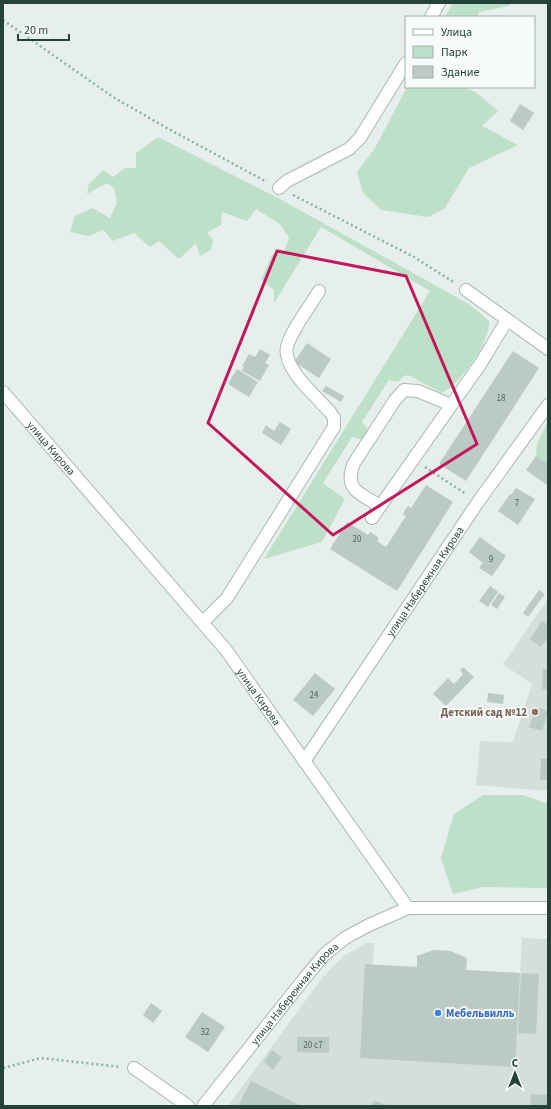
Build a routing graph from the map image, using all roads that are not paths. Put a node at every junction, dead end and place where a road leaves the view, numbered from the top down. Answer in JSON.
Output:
{"nodes":[{"id":1,"x":439,"y":3,"type":"edge"},
{"id":2,"x":432,"y":16,"type":"edge"},
{"id":3,"x":405,"y":65,"type":"edge"},
{"id":4,"x":279,"y":188,"type":"road end"},
{"id":5,"x":466,"y":290,"type":"road end"},
{"id":6,"x":320,"y":291,"type":"dead end"},
{"id":7,"x":508,"y":320,"type":"junction"},
{"id":8,"x":548,"y":349,"type":"edge"},
{"id":9,"x":3,"y":392,"type":"edge"},
{"id":10,"x":548,"y":404,"type":"edge"},
{"id":11,"x":451,"y":405,"type":"junction"},
{"id":12,"x":380,"y":506,"type":"junction"},
{"id":13,"x":372,"y":518,"type":"dead end"},
{"id":14,"x":203,"y":622,"type":"junction"},
{"id":15,"x":305,"y":760,"type":"junction"},
{"id":16,"x":408,"y":908,"type":"junction"},
{"id":17,"x":548,"y":908,"type":"edge"},
{"id":18,"x":134,"y":1068,"type":"road end"},
{"id":19,"x":188,"y":1106,"type":"edge"},
{"id":20,"x":203,"y":1106,"type":"edge"}],
"edges":[{"from":1,"to":2,"type":"street"},
{"from":3,"to":4,"type":"street"},
{"from":5,"to":7,"type":"street"},
{"from":6,"to":14,"type":"street"},
{"from":7,"to":8,"type":"street"},
{"from":7,"to":11,"type":"street"},
{"from":9,"to":14,"type":"street","name":"улица Кирова"},
{"from":10,"to":15,"type":"street","name":"улица Набережная Кирова"},
{"from":11,"to":12,"type":"street"},
{"from":11,"to":12,"type":"street"},
{"from":12,"to":13,"type":"street"},
{"from":14,"to":15,"type":"street","name":"улица Кирова"},
{"from":15,"to":16,"type":"street","name":"улица Кирова"},
{"from":16,"to":17,"type":"street"},
{"from":16,"to":20,"type":"street","name":"улица Набережная Кирова"},
{"from":18,"to":19,"type":"street"}]}
